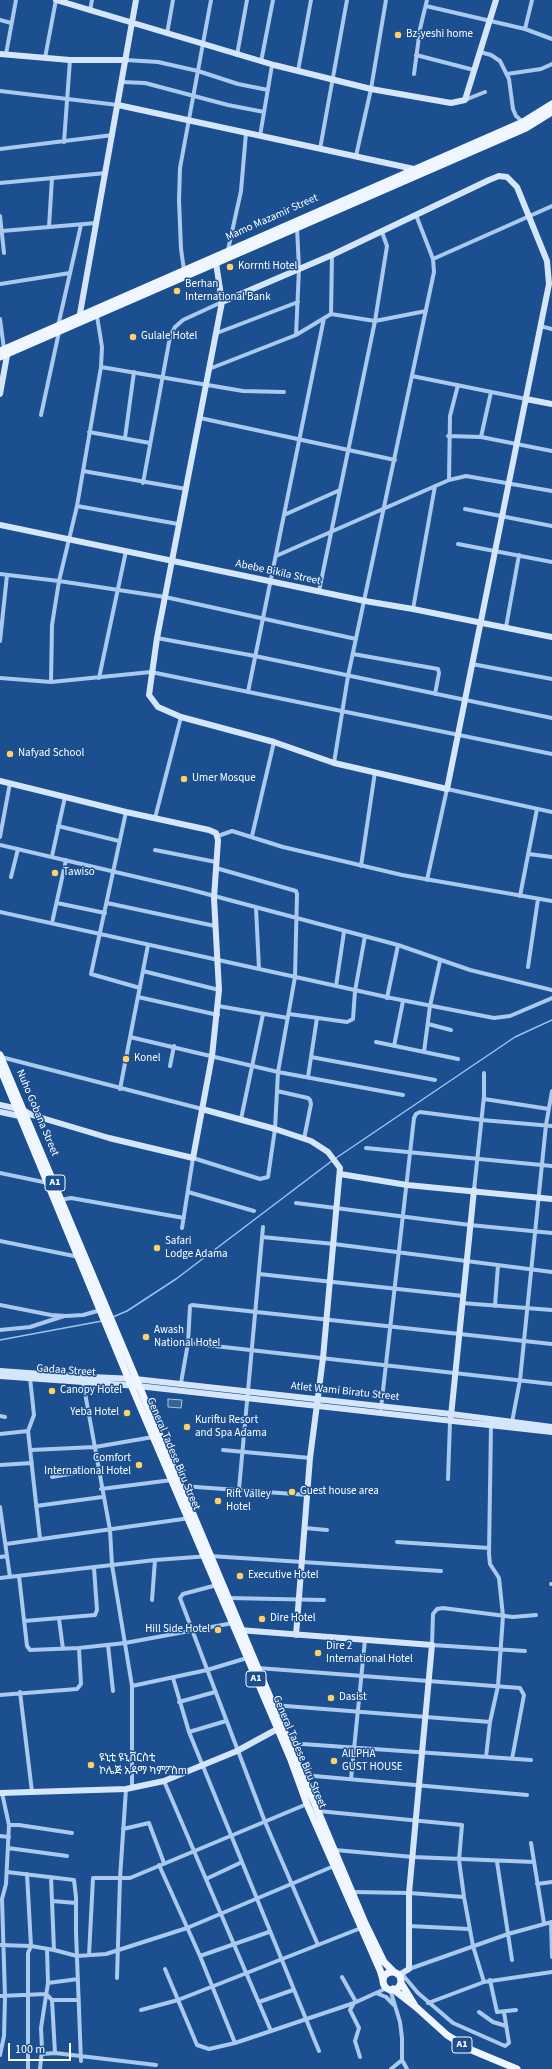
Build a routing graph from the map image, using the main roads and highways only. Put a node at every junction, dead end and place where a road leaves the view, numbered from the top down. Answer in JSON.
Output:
{"nodes":[{"id":1,"x":552,"y":104,"type":"edge"},
{"id":2,"x":552,"y":112,"type":"edge"},
{"id":3,"x":415,"y":172,"type":"junction"},
{"id":4,"x":296,"y":224,"type":"junction"},
{"id":5,"x":185,"y":273,"type":"junction"},
{"id":6,"x":58,"y":329,"type":"junction"},
{"id":7,"x":5,"y":350,"type":"edge"},
{"id":8,"x":0,"y":357,"type":"edge"},
{"id":9,"x":0,"y":1056,"type":"edge"},
{"id":10,"x":0,"y":1068,"type":"edge"},
{"id":11,"x":24,"y":1113,"type":"junction"},
{"id":12,"x":133,"y":1382,"type":"junction"},
{"id":13,"x":178,"y":1481,"type":"junction"},
{"id":14,"x":191,"y":1518,"type":"junction"},
{"id":15,"x":207,"y":1556,"type":"junction"},
{"id":16,"x":237,"y":1628,"type":"junction"},
{"id":17,"x":280,"y":1728,"type":"junction"},
{"id":18,"x":287,"y":1744,"type":"junction"},
{"id":19,"x":315,"y":1812,"type":"junction"},
{"id":20,"x":349,"y":1893,"type":"junction"},
{"id":21,"x":398,"y":1973,"type":"junction"},
{"id":22,"x":383,"y":1980,"type":"junction"},
{"id":23,"x":401,"y":1983,"type":"junction"},
{"id":24,"x":390,"y":1989,"type":"junction"},
{"id":25,"x":416,"y":2007,"type":"junction"},
{"id":26,"x":517,"y":2069,"type":"edge"}],
"edges":[{"from":1,"to":3,"type":"main road","name":"Mamo Mazamir Street"},
{"from":2,"to":3,"type":"main road","name":"Mamo Mazamir Street"},
{"from":3,"to":4,"type":"main road","name":"Mamo Mazamir Street"},
{"from":4,"to":5,"type":"main road","name":"Mamo Mazamir Street"},
{"from":4,"to":5,"type":"main road","name":"Mamo Mazamir Street"},
{"from":5,"to":6,"type":"main road","name":"Mamo Mazamir Street"},
{"from":5,"to":6,"type":"main road","name":"Mamo Mazamir Street"},
{"from":6,"to":7,"type":"main road","name":"Mamo Mazamir Street"},
{"from":7,"to":8,"type":"main road","name":"Mamo Mazamir Street"},
{"from":9,"to":11,"type":"main road","name":"Nuho Gobana Street","number":"A1"},
{"from":10,"to":11,"type":"main road","name":"Nuho Gobana Street","number":"A1"},
{"from":11,"to":12,"type":"main road","name":"Nuho Gobana Street","number":"A1"},
{"from":12,"to":13,"type":"main road","name":"General Tadese Biru Street","number":"A1"},
{"from":12,"to":13,"type":"main road","name":"General Tadese Biru Street","number":"A1"},
{"from":13,"to":14,"type":"main road","name":"General Tadese Biru Street","number":"A1"},
{"from":13,"to":14,"type":"main road","name":"General Tadese Biru Street","number":"A1"},
{"from":14,"to":15,"type":"main road","name":"General Tadese Biru Street","number":"A1"},
{"from":15,"to":16,"type":"main road","name":"General Tadese Biru Street","number":"A1"},
{"from":15,"to":16,"type":"main road","name":"General Tadese Biru Street","number":"A1"},
{"from":16,"to":17,"type":"main road","name":"General Tadese Biru Street","number":"A1"},
{"from":16,"to":17,"type":"main road","name":"General Tadese Biru Street","number":"A1"},
{"from":17,"to":18,"type":"main road","name":"General Tadese Biru Street","number":"A1"},
{"from":18,"to":19,"type":"main road","name":"General Tadese Biru Street","number":"A1"},
{"from":18,"to":19,"type":"main road","name":"General Tadese Biru Street","number":"A1"},
{"from":19,"to":20,"type":"main road","name":"General Tadese Biru Street","number":"A1"},
{"from":19,"to":20,"type":"main road","name":"General Tadese Biru Street","number":"A1"},
{"from":20,"to":21,"type":"main road","name":"General Tadese Biru Street","number":"A1"},
{"from":20,"to":22,"type":"main road","name":"General Tadese Biru Street","number":"A1"},
{"from":21,"to":22,"type":"main road"},
{"from":21,"to":23,"type":"main road"},
{"from":22,"to":24,"type":"main road"},
{"from":23,"to":24,"type":"main road"},
{"from":23,"to":25,"type":"main road","number":"A1"},
{"from":24,"to":25,"type":"main road","number":"A1"},
{"from":25,"to":26,"type":"main road","number":"A1"}]}
